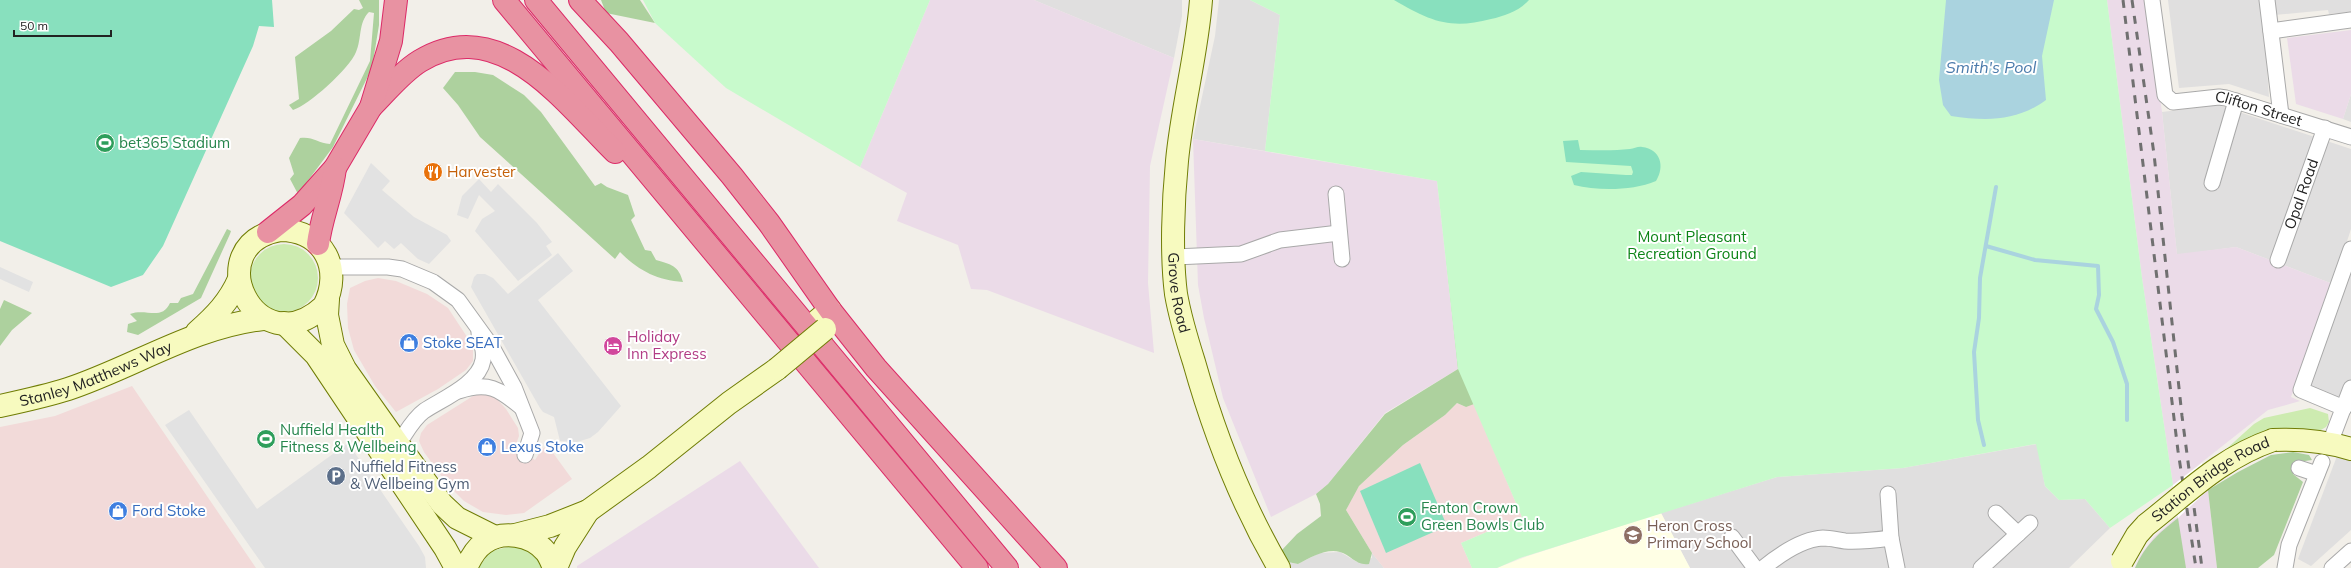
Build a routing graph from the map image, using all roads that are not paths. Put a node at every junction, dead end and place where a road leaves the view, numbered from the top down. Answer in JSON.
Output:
{"nodes":[{"id":1,"x":396,"y":0,"type":"edge"},
{"id":2,"x":504,"y":0,"type":"edge"},
{"id":3,"x":536,"y":0,"type":"edge"},
{"id":4,"x":580,"y":0,"type":"edge"},
{"id":5,"x":1201,"y":0,"type":"edge"},
{"id":6,"x":2152,"y":0,"type":"edge"},
{"id":7,"x":2267,"y":0,"type":"edge"},
{"id":8,"x":2351,"y":20,"type":"edge"},
{"id":9,"x":2271,"y":31,"type":"junction"},
{"id":10,"x":2236,"y":101,"type":"junction"},
{"id":11,"x":371,"y":107,"type":"junction"},
{"id":12,"x":2281,"y":115,"type":"junction"},
{"id":13,"x":2324,"y":128,"type":"junction"},
{"id":14,"x":2351,"y":137,"type":"edge"},
{"id":15,"x":335,"y":168,"type":"junction"},
{"id":16,"x":2212,"y":183,"type":"dead end"},
{"id":17,"x":1336,"y":194,"type":"dead end"},
{"id":18,"x":268,"y":232,"type":"junction"},
{"id":19,"x":1339,"y":233,"type":"junction"},
{"id":20,"x":702,"y":238,"type":"junction"},
{"id":21,"x":318,"y":244,"type":"junction"},
{"id":22,"x":2351,"y":249,"type":"edge"},
{"id":23,"x":1175,"y":257,"type":"junction"},
{"id":24,"x":1342,"y":258,"type":"dead end"},
{"id":25,"x":2278,"y":260,"type":"dead end"},
{"id":26,"x":331,"y":267,"type":"junction"},
{"id":27,"x":239,"y":279,"type":"junction"},
{"id":28,"x":328,"y":299,"type":"junction"},
{"id":29,"x":263,"y":319,"type":"junction"},
{"id":30,"x":827,"y":319,"type":"junction"},
{"id":31,"x":284,"y":323,"type":"junction"},
{"id":32,"x":478,"y":328,"type":"junction"},
{"id":33,"x":190,"y":338,"type":"junction"},
{"id":34,"x":2351,"y":388,"type":"edge"},
{"id":35,"x":458,"y":392,"type":"junction"},
{"id":36,"x":0,"y":406,"type":"edge"},
{"id":37,"x":521,"y":407,"type":"junction"},
{"id":38,"x":2344,"y":408,"type":"junction"},
{"id":39,"x":398,"y":444,"type":"junction"},
{"id":40,"x":2351,"y":449,"type":"edge"},
{"id":41,"x":525,"y":455,"type":"dead end"},
{"id":42,"x":2323,"y":459,"type":"junction"},
{"id":43,"x":2299,"y":468,"type":"dead end"},
{"id":44,"x":1888,"y":494,"type":"dead end"},
{"id":45,"x":588,"y":511,"type":"junction"},
{"id":46,"x":1996,"y":512,"type":"dead end"},
{"id":47,"x":2030,"y":523,"type":"dead end"},
{"id":48,"x":2018,"y":534,"type":"junction"},
{"id":49,"x":505,"y":536,"type":"junction"},
{"id":50,"x":1732,"y":537,"type":"dead end"},
{"id":51,"x":1891,"y":538,"type":"junction"},
{"id":52,"x":2351,"y":551,"type":"edge"},
{"id":53,"x":2121,"y":564,"type":"edge"},
{"id":54,"x":456,"y":568,"type":"edge"},
{"id":55,"x":466,"y":568,"type":"edge"},
{"id":56,"x":555,"y":568,"type":"edge"},
{"id":57,"x":977,"y":568,"type":"edge"},
{"id":58,"x":1007,"y":568,"type":"edge"},
{"id":59,"x":1056,"y":568,"type":"edge"},
{"id":60,"x":1279,"y":568,"type":"edge"},
{"id":61,"x":1756,"y":568,"type":"edge"},
{"id":62,"x":1763,"y":568,"type":"edge"},
{"id":63,"x":1897,"y":568,"type":"edge"},
{"id":64,"x":1982,"y":568,"type":"edge"},
{"id":65,"x":2285,"y":568,"type":"edge"},
{"id":66,"x":2332,"y":568,"type":"edge"}],
"edges":[{"from":1,"to":11,"type":"highway"},
{"from":2,"to":20,"type":"highway"},
{"from":3,"to":58,"type":"highway"},
{"from":4,"to":30,"type":"highway"},
{"from":5,"to":23,"type":"main road","name":"Grove Road"},
{"from":6,"to":10,"type":"street","name":"Clifton Street"},
{"from":7,"to":9,"type":"street"},
{"from":8,"to":9,"type":"street"},
{"from":9,"to":12,"type":"street"},
{"from":10,"to":12,"type":"street","name":"Clifton Street"},
{"from":10,"to":16,"type":"street"},
{"from":11,"to":15,"type":"highway"},
{"from":11,"to":20,"type":"highway"},
{"from":12,"to":13,"type":"street","name":"Clifton Street"},
{"from":13,"to":14,"type":"street","name":"Clifton Street"},
{"from":13,"to":25,"type":"street","name":"Opal Road"},
{"from":15,"to":18,"type":"highway"},
{"from":15,"to":21,"type":"highway"},
{"from":17,"to":19,"type":"street"},
{"from":18,"to":21,"type":"main road"},
{"from":18,"to":27,"type":"main road"},
{"from":19,"to":23,"type":"street"},
{"from":19,"to":24,"type":"street"},
{"from":20,"to":57,"type":"highway"},
{"from":21,"to":26,"type":"main road"},
{"from":22,"to":38,"type":"street"},
{"from":23,"to":60,"type":"main road","name":"Grove Road"},
{"from":26,"to":28,"type":"main road"},
{"from":26,"to":32,"type":"street"},
{"from":27,"to":29,"type":"main road"},
{"from":27,"to":33,"type":"main road","name":"Stanley Matthews Way"},
{"from":28,"to":31,"type":"main road"},
{"from":28,"to":39,"type":"main road"},
{"from":29,"to":31,"type":"main road"},
{"from":29,"to":33,"type":"main road","name":"Stanley Matthews Way"},
{"from":30,"to":45,"type":"main road"},
{"from":30,"to":59,"type":"highway"},
{"from":31,"to":54,"type":"main road"},
{"from":32,"to":35,"type":"street"},
{"from":32,"to":37,"type":"street"},
{"from":33,"to":36,"type":"main road","name":"Stanley Matthews Way"},
{"from":34,"to":38,"type":"street"},
{"from":35,"to":37,"type":"street"},
{"from":35,"to":39,"type":"street"},
{"from":37,"to":41,"type":"street"},
{"from":38,"to":42,"type":"street"},
{"from":39,"to":49,"type":"main road"},
{"from":40,"to":42,"type":"main road","name":"Station Bridge Road"},
{"from":42,"to":43,"type":"street"},
{"from":42,"to":53,"type":"main road","name":"Station Bridge Road","bridge":true},
{"from":42,"to":65,"type":"street"},
{"from":44,"to":51,"type":"street"},
{"from":45,"to":49,"type":"main road"},
{"from":45,"to":56,"type":"main road"},
{"from":46,"to":48,"type":"street"},
{"from":47,"to":48,"type":"street"},
{"from":48,"to":64,"type":"street"},
{"from":49,"to":55,"type":"main road"},
{"from":49,"to":56,"type":"main road"},
{"from":50,"to":61,"type":"street"},
{"from":51,"to":62,"type":"street"},
{"from":51,"to":63,"type":"street"},
{"from":52,"to":66,"type":"street"}]}
